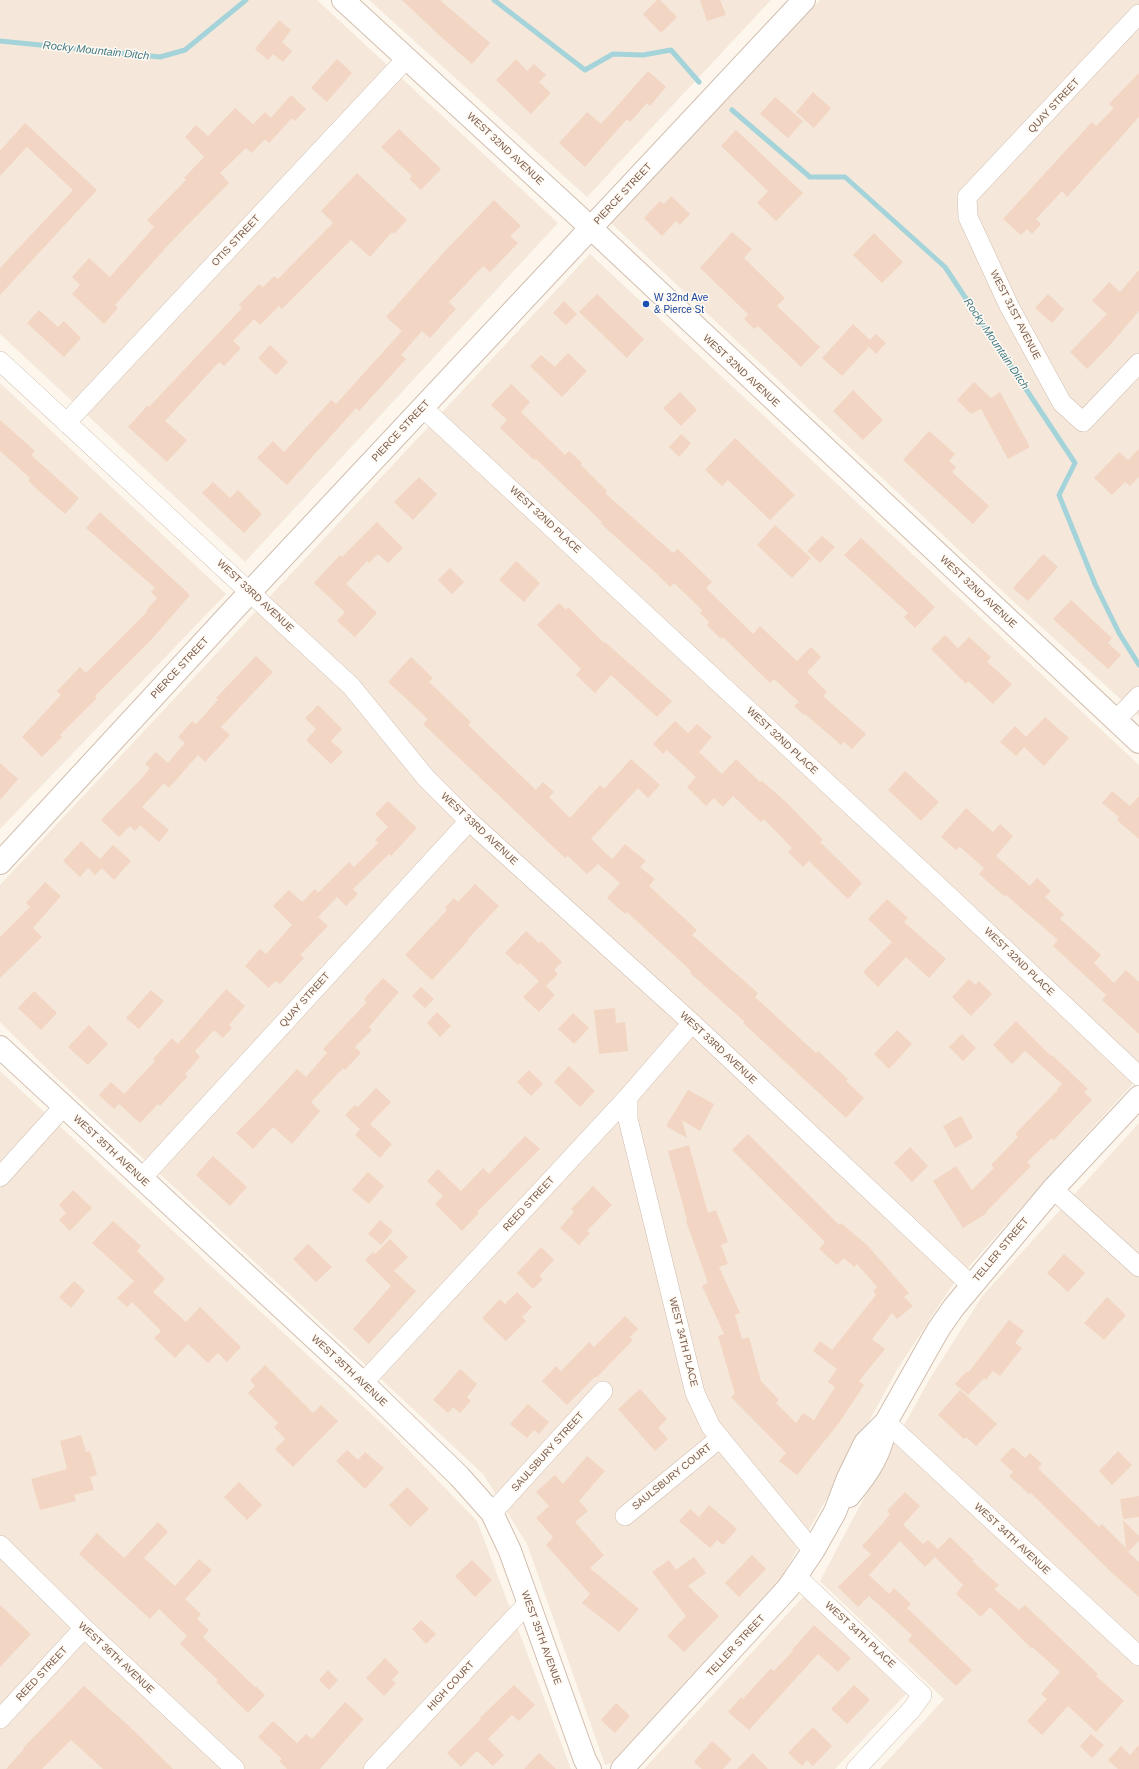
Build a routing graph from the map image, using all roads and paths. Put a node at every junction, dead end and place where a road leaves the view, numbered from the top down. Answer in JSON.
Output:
{"nodes":[{"id":1,"x":343,"y":0,"type":"edge"},
{"id":2,"x":804,"y":0,"type":"edge"},
{"id":3,"x":1139,"y":14,"type":"edge"},
{"id":4,"x":406,"y":59,"type":"junction"},
{"id":5,"x":967,"y":197,"type":"joint"},
{"id":6,"x":591,"y":228,"type":"junction"},
{"id":7,"x":0,"y":361,"type":"edge"},
{"id":8,"x":1139,"y":363,"type":"edge"},
{"id":9,"x":423,"y":408,"type":"junction"},
{"id":10,"x":66,"y":423,"type":"junction"},
{"id":11,"x":250,"y":592,"type":"junction"},
{"id":12,"x":1139,"y":696,"type":"edge"},
{"id":13,"x":1116,"y":720,"type":"junction"},
{"id":14,"x":1139,"y":742,"type":"edge"},
{"id":15,"x":469,"y":821,"type":"junction"},
{"id":16,"x":0,"y":863,"type":"edge"},
{"id":17,"x":692,"y":1023,"type":"junction"},
{"id":18,"x":0,"y":1047,"type":"edge"},
{"id":19,"x":1139,"y":1076,"type":"edge"},
{"id":20,"x":628,"y":1097,"type":"junction"},
{"id":21,"x":1139,"y":1097,"type":"edge"},
{"id":22,"x":64,"y":1106,"type":"junction"},
{"id":23,"x":0,"y":1177,"type":"edge"},
{"id":24,"x":141,"y":1179,"type":"junction"},
{"id":25,"x":1053,"y":1189,"type":"junction"},
{"id":26,"x":1139,"y":1267,"type":"edge"},
{"id":27,"x":971,"y":1285,"type":"junction"},
{"id":28,"x":363,"y":1383,"type":"junction"},
{"id":29,"x":604,"y":1391,"type":"dead end"},
{"id":30,"x":886,"y":1422,"type":"junction"},
{"id":31,"x":720,"y":1438,"type":"junction"},
{"id":32,"x":492,"y":1513,"type":"junction"},
{"id":33,"x":624,"y":1516,"type":"dead end"},
{"id":34,"x":0,"y":1544,"type":"edge"},
{"id":35,"x":813,"y":1551,"type":"junction"},
{"id":36,"x":797,"y":1576,"type":"junction"},
{"id":37,"x":528,"y":1603,"type":"junction"},
{"id":38,"x":84,"y":1628,"type":"junction"},
{"id":39,"x":1139,"y":1656,"type":"edge"},
{"id":40,"x":0,"y":1720,"type":"edge"},
{"id":41,"x":235,"y":1769,"type":"edge"},
{"id":42,"x":373,"y":1769,"type":"edge"},
{"id":43,"x":590,"y":1769,"type":"edge"},
{"id":44,"x":622,"y":1769,"type":"edge"},
{"id":45,"x":856,"y":1769,"type":"edge"}],
"edges":[{"from":1,"to":4,"type":"street","name":"WEST 32ND AVENUE"},
{"from":2,"to":6,"type":"street","name":"PIERCE STREET"},
{"from":3,"to":5,"type":"street","name":"QUAY STREET"},
{"from":4,"to":6,"type":"street","name":"WEST 32ND AVENUE"},
{"from":4,"to":10,"type":"street","name":"OTIS STREET"},
{"from":5,"to":8,"type":"street","name":"WEST 31ST AVENUE"},
{"from":6,"to":9,"type":"street","name":"PIERCE STREET"},
{"from":6,"to":13,"type":"street","name":"WEST 32ND AVENUE"},
{"from":7,"to":10,"type":"street","name":"WEST 33RD AVENUE"},
{"from":9,"to":11,"type":"street","name":"PIERCE STREET"},
{"from":9,"to":19,"type":"street","name":"WEST 32ND PLACE"},
{"from":10,"to":11,"type":"street","name":"WEST 33RD AVENUE"},
{"from":11,"to":15,"type":"street","name":"WEST 33RD AVENUE"},
{"from":11,"to":16,"type":"street","name":"PIERCE STREET"},
{"from":12,"to":13,"type":"street"},
{"from":13,"to":14,"type":"street","name":"WEST 32ND AVENUE"},
{"from":15,"to":17,"type":"street","name":"WEST 33RD AVENUE"},
{"from":15,"to":24,"type":"street","name":"QUAY STREET"},
{"from":17,"to":20,"type":"street","name":"REED STREET"},
{"from":17,"to":27,"type":"street","name":"WEST 33RD AVENUE"},
{"from":18,"to":22,"type":"street","name":"WEST 35TH AVENUE"},
{"from":20,"to":28,"type":"street","name":"REED STREET"},
{"from":20,"to":31,"type":"street","name":"WEST 34TH PLACE"},
{"from":21,"to":25,"type":"street","name":"TELLER STREET"},
{"from":22,"to":23,"type":"street"},
{"from":22,"to":24,"type":"street","name":"WEST 35TH AVENUE"},
{"from":24,"to":28,"type":"street","name":"WEST 35TH AVENUE"},
{"from":25,"to":26,"type":"street"},
{"from":25,"to":27,"type":"street","name":"TELLER STREET"},
{"from":27,"to":30,"type":"street","name":"TELLER STREET"},
{"from":28,"to":32,"type":"street","name":"WEST 35TH AVENUE"},
{"from":29,"to":32,"type":"street","name":"SAULSBURY STREET"},
{"from":30,"to":35,"type":"street","name":"TELLER STREET"},
{"from":30,"to":39,"type":"street","name":"WEST 34TH AVENUE"},
{"from":31,"to":33,"type":"street","name":"SAULSBURY COURT"},
{"from":31,"to":35,"type":"street","name":"WEST 34TH PLACE"},
{"from":32,"to":37,"type":"street","name":"WEST 35TH AVENUE"},
{"from":34,"to":38,"type":"street","name":"WEST 36TH AVENUE"},
{"from":35,"to":36,"type":"street","name":"TELLER STREET"},
{"from":36,"to":44,"type":"street","name":"TELLER STREET"},
{"from":36,"to":45,"type":"street","name":"WEST 34TH PLACE"},
{"from":37,"to":42,"type":"street","name":"HIGH COURT"},
{"from":37,"to":43,"type":"street","name":"WEST 35TH AVENUE"},
{"from":38,"to":40,"type":"street","name":"REED STREET"},
{"from":38,"to":41,"type":"street","name":"WEST 36TH AVENUE"}]}
